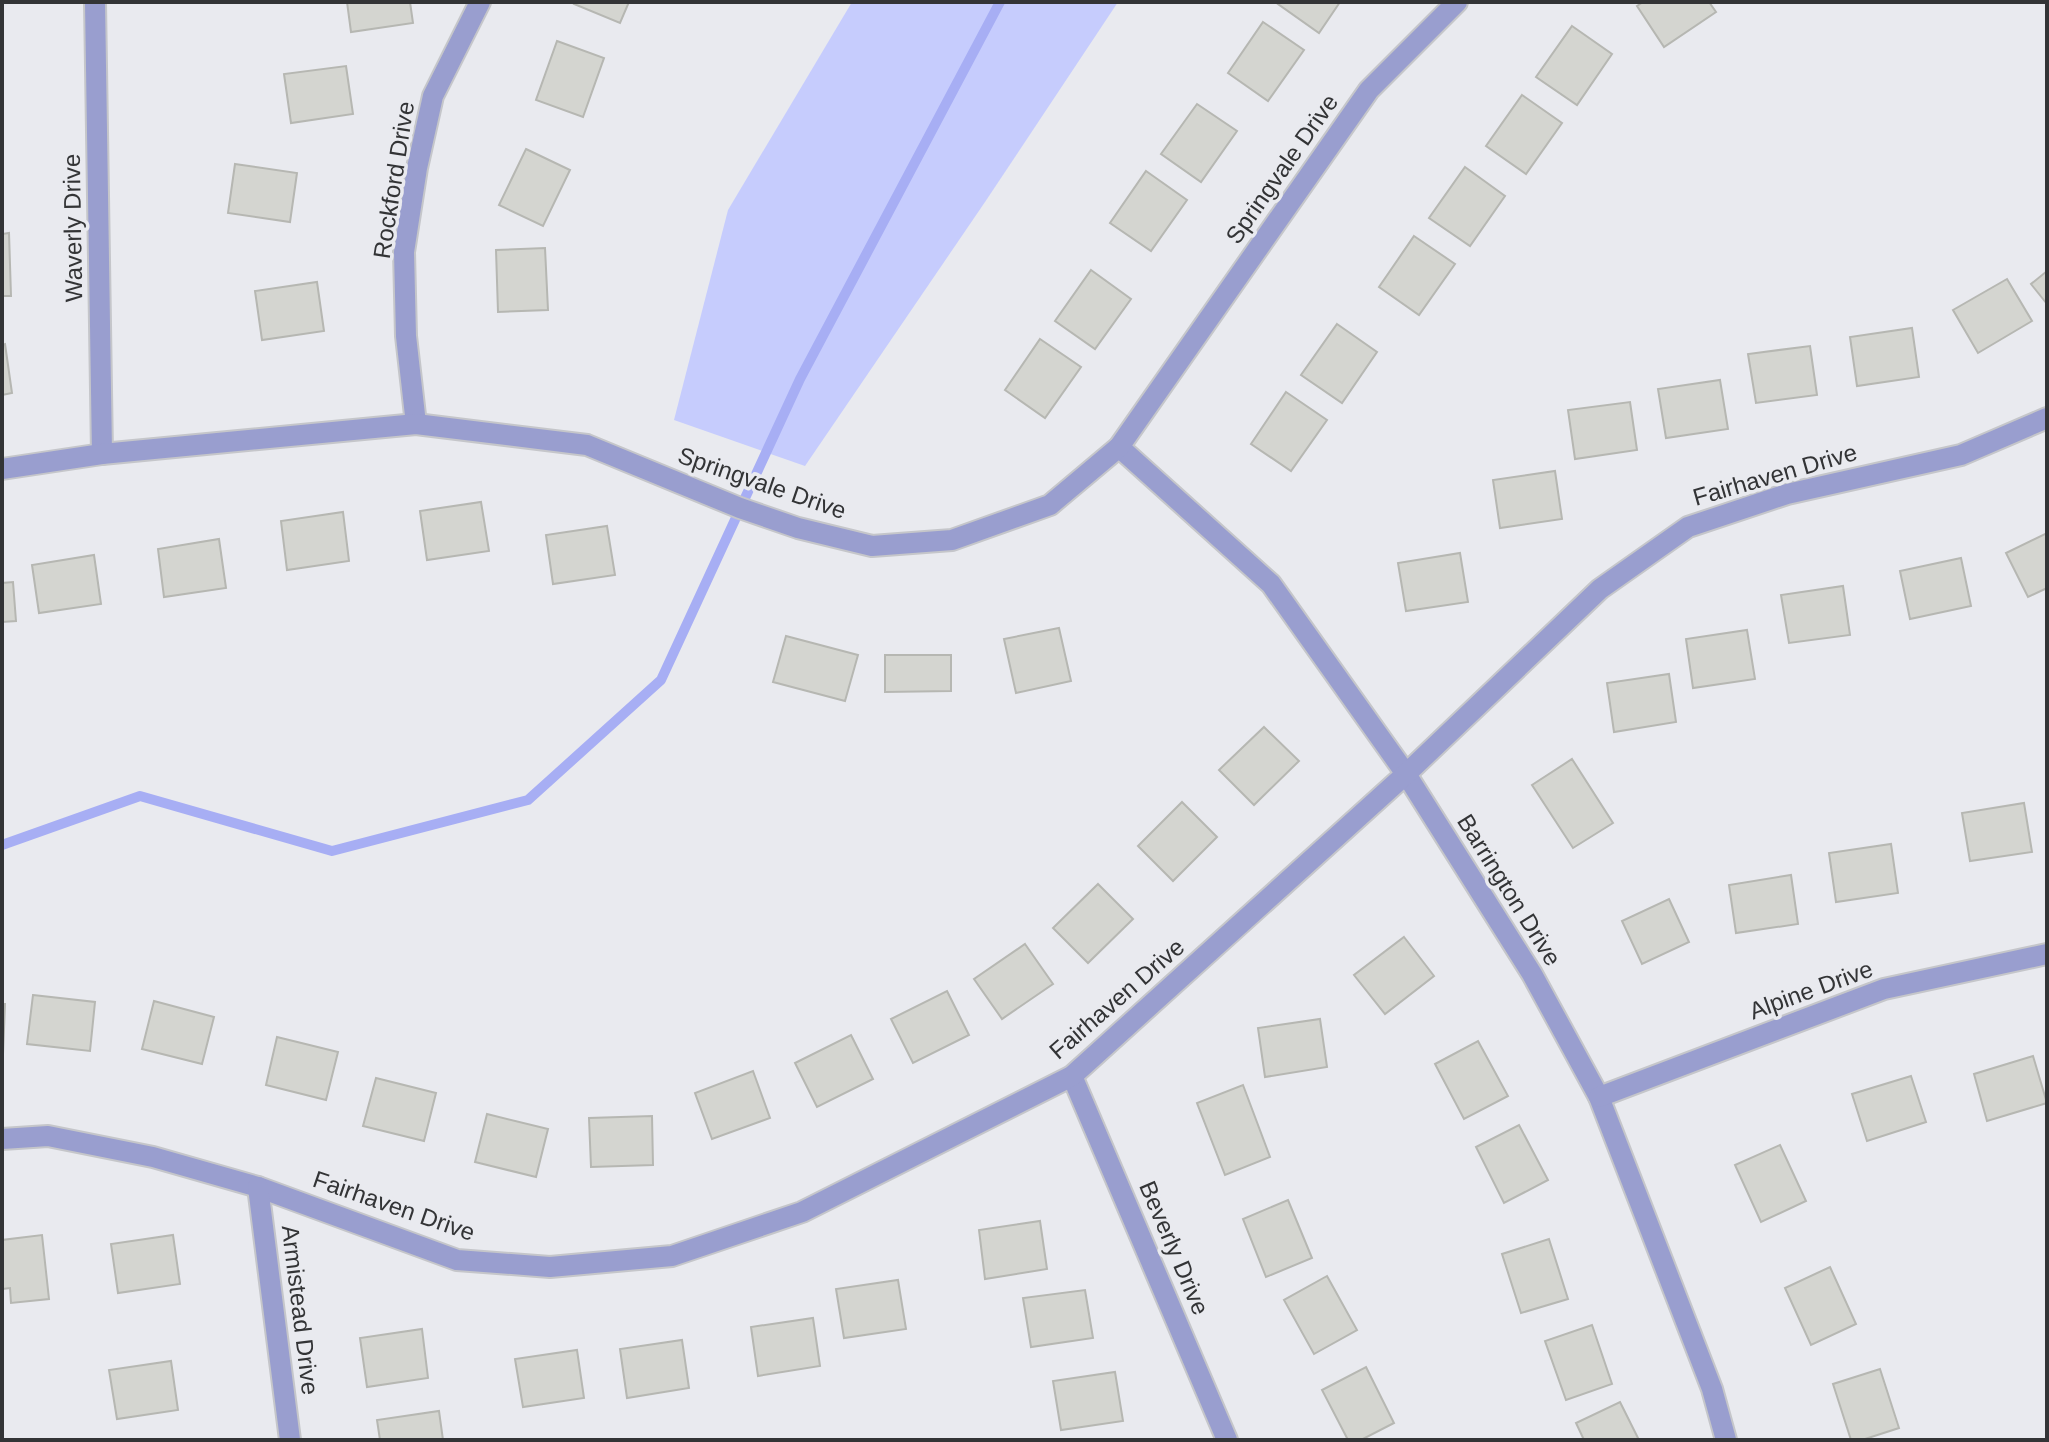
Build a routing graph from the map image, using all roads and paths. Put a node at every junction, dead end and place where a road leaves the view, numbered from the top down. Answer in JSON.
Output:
{"nodes":[{"id":1,"x":95,"y":2,"type":"edge"},
{"id":2,"x":480,"y":2,"type":"edge"},
{"id":3,"x":1457,"y":2,"type":"edge"},
{"id":4,"x":2047,"y":418,"type":"edge"},
{"id":5,"x":416,"y":424,"type":"junction"},
{"id":6,"x":1119,"y":447,"type":"junction"},
{"id":7,"x":102,"y":454,"type":"junction"},
{"id":8,"x":2,"y":469,"type":"edge"},
{"id":9,"x":1406,"y":774,"type":"junction"},
{"id":10,"x":2047,"y":954,"type":"edge"},
{"id":11,"x":1072,"y":1076,"type":"junction"},
{"id":12,"x":1599,"y":1097,"type":"junction"},
{"id":13,"x":2,"y":1139,"type":"edge"},
{"id":14,"x":258,"y":1187,"type":"junction"},
{"id":15,"x":290,"y":1440,"type":"edge"},
{"id":16,"x":1227,"y":1440,"type":"edge"},
{"id":17,"x":1726,"y":1440,"type":"edge"}],
"edges":[{"from":1,"to":7,"type":"street","name":"Waverly Drive"},
{"from":2,"to":5,"type":"street","name":"Rockford Drive"},
{"from":3,"to":6,"type":"street","name":"Springvale Drive"},
{"from":4,"to":9,"type":"street","name":"Fairhaven Drive"},
{"from":5,"to":6,"type":"street","name":"Springvale Drive"},
{"from":5,"to":7,"type":"street","name":"Springvale Drive"},
{"from":6,"to":9,"type":"street","name":"Barrington Drive"},
{"from":7,"to":8,"type":"street","name":"Springvale Drive"},
{"from":9,"to":11,"type":"street","name":"Fairhaven Drive"},
{"from":9,"to":12,"type":"street","name":"Barrington Drive"},
{"from":10,"to":12,"type":"street","name":"Alpine Drive"},
{"from":11,"to":14,"type":"street","name":"Fairhaven Drive"},
{"from":11,"to":16,"type":"street","name":"Beverly Drive"},
{"from":12,"to":17,"type":"street","name":"Barrington Drive"},
{"from":13,"to":14,"type":"street","name":"Fairhaven Drive"},
{"from":14,"to":15,"type":"street","name":"Armistead Drive"}]}
